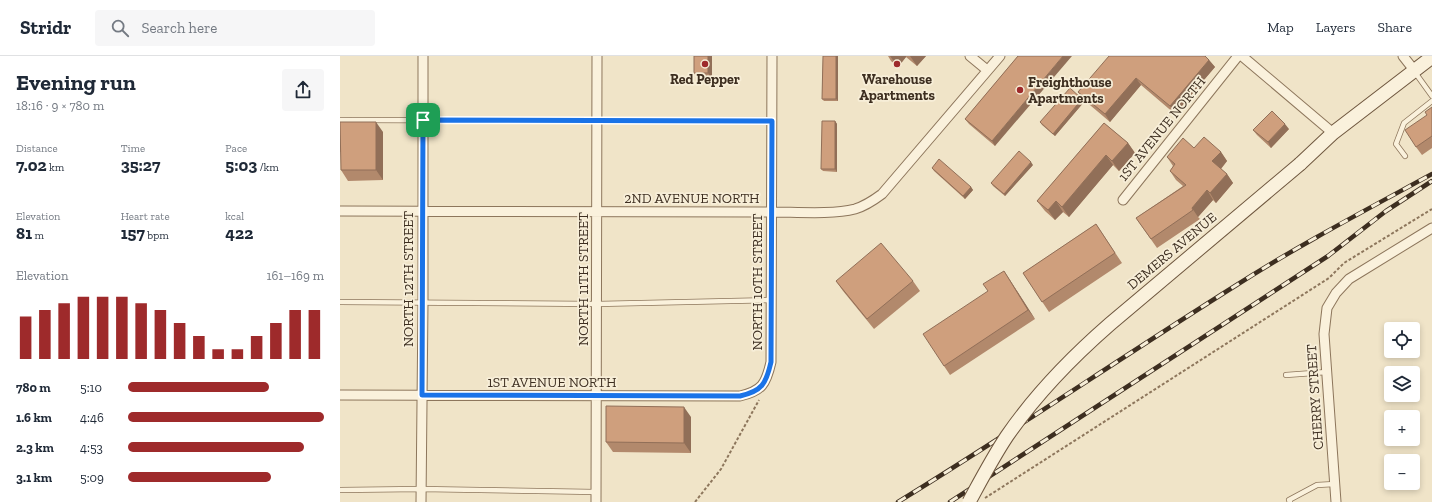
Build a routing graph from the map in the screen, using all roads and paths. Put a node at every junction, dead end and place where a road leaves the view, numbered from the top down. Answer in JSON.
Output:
{"nodes":[{"id":1,"x":423,"y":56,"type":"edge"},
{"id":2,"x":597,"y":56,"type":"edge"},
{"id":3,"x":772,"y":56,"type":"edge"},
{"id":4,"x":970,"y":56,"type":"edge"},
{"id":5,"x":1000,"y":56,"type":"edge"},
{"id":6,"x":1238,"y":56,"type":"edge"},
{"id":7,"x":1242,"y":56,"type":"edge"},
{"id":8,"x":1403,"y":56,"type":"edge"},
{"id":9,"x":1432,"y":57,"type":"edge"},
{"id":10,"x":987,"y":70,"type":"junction"},
{"id":11,"x":1414,"y":70,"type":"junction"},
{"id":12,"x":1432,"y":96,"type":"edge"},
{"id":13,"x":1432,"y":101,"type":"edge"},
{"id":14,"x":340,"y":120,"type":"edge"},
{"id":15,"x":423,"y":120,"type":"junction"},
{"id":16,"x":597,"y":121,"type":"junction"},
{"id":17,"x":772,"y":121,"type":"junction"},
{"id":18,"x":1333,"y":134,"type":"junction"},
{"id":19,"x":1405,"y":156,"type":"dead end"},
{"id":20,"x":1123,"y":200,"type":"dead end"},
{"id":21,"x":1432,"y":209,"type":"edge"},
{"id":22,"x":340,"y":211,"type":"edge"},
{"id":23,"x":422,"y":211,"type":"junction"},
{"id":24,"x":597,"y":212,"type":"junction"},
{"id":25,"x":771,"y":212,"type":"junction"},
{"id":26,"x":1432,"y":228,"type":"edge"},
{"id":27,"x":771,"y":300,"type":"junction"},
{"id":28,"x":340,"y":302,"type":"edge"},
{"id":29,"x":423,"y":303,"type":"junction"},
{"id":30,"x":597,"y":304,"type":"junction"},
{"id":31,"x":1327,"y":372,"type":"junction"},
{"id":32,"x":1286,"y":376,"type":"dead end"},
{"id":33,"x":761,"y":387,"type":"junction"},
{"id":34,"x":340,"y":395,"type":"edge"},
{"id":35,"x":422,"y":395,"type":"junction"},
{"id":36,"x":597,"y":396,"type":"junction"},
{"id":37,"x":1335,"y":484,"type":"junction"},
{"id":38,"x":421,"y":489,"type":"junction"},
{"id":39,"x":340,"y":490,"type":"edge"},
{"id":40,"x":596,"y":492,"type":"junction"},
{"id":41,"x":985,"y":498,"type":"dead end"},
{"id":42,"x":421,"y":502,"type":"edge"},
{"id":43,"x":596,"y":502,"type":"edge"},
{"id":44,"x":695,"y":502,"type":"edge"},
{"id":45,"x":968,"y":502,"type":"edge"},
{"id":46,"x":1290,"y":502,"type":"edge"},
{"id":47,"x":1336,"y":502,"type":"edge"}],
"edges":[{"from":1,"to":15,"type":"street","name":"NORTH 12TH STREET"},
{"from":2,"to":16,"type":"street","name":"NORTH 11TH STREET"},
{"from":3,"to":17,"type":"street","name":"NORTH 10TH STREET"},
{"from":4,"to":10,"type":"street"},
{"from":5,"to":10,"type":"street","name":"2ND AVENUE NORTH"},
{"from":6,"to":20,"type":"street","name":"1ST AVENUE NORTH"},
{"from":7,"to":18,"type":"street"},
{"from":8,"to":11,"type":"street"},
{"from":9,"to":11,"type":"main road","name":"DEMERS AVENUE"},
{"from":10,"to":25,"type":"street","name":"2ND AVENUE NORTH"},
{"from":11,"to":12,"type":"lane"},
{"from":11,"to":18,"type":"main road","name":"DEMERS AVENUE"},
{"from":13,"to":19,"type":"lane"},
{"from":14,"to":15,"type":"lane"},
{"from":15,"to":16,"type":"lane"},
{"from":15,"to":23,"type":"street","name":"NORTH 12TH STREET"},
{"from":16,"to":17,"type":"lane"},
{"from":16,"to":24,"type":"street","name":"NORTH 11TH STREET"},
{"from":17,"to":25,"type":"street","name":"NORTH 10TH STREET"},
{"from":18,"to":45,"type":"main road","name":"DEMERS AVENUE","bridge":true},
{"from":21,"to":41,"type":"path"},
{"from":22,"to":23,"type":"street","name":"2ND AVENUE NORTH"},
{"from":23,"to":24,"type":"street","name":"2ND AVENUE NORTH"},
{"from":23,"to":29,"type":"street","name":"NORTH 12TH STREET"},
{"from":24,"to":25,"type":"street","name":"2ND AVENUE NORTH"},
{"from":24,"to":30,"type":"street","name":"NORTH 11TH STREET"},
{"from":25,"to":27,"type":"street","name":"NORTH 10TH STREET"},
{"from":26,"to":31,"type":"street","name":"CHERRY STREET"},
{"from":27,"to":30,"type":"lane"},
{"from":27,"to":33,"type":"street","name":"NORTH 10TH STREET"},
{"from":28,"to":29,"type":"lane"},
{"from":29,"to":30,"type":"lane"},
{"from":29,"to":35,"type":"street","name":"NORTH 12TH STREET"},
{"from":30,"to":36,"type":"street","name":"NORTH 11TH STREET"},
{"from":31,"to":32,"type":"lane"},
{"from":31,"to":37,"type":"street","name":"CHERRY STREET"},
{"from":33,"to":36,"type":"street","name":"1ST AVENUE NORTH"},
{"from":33,"to":44,"type":"path"},
{"from":34,"to":35,"type":"street","name":"1ST AVENUE NORTH"},
{"from":35,"to":36,"type":"street","name":"1ST AVENUE NORTH"},
{"from":35,"to":38,"type":"street","name":"NORTH 12TH STREET"},
{"from":36,"to":40,"type":"street","name":"NORTH 11TH STREET"},
{"from":37,"to":46,"type":"lane"},
{"from":37,"to":47,"type":"street","name":"CHERRY STREET"},
{"from":38,"to":39,"type":"lane"},
{"from":38,"to":40,"type":"lane"},
{"from":38,"to":42,"type":"street","name":"NORTH 12TH STREET"},
{"from":40,"to":43,"type":"street","name":"NORTH 11TH STREET"}]}
